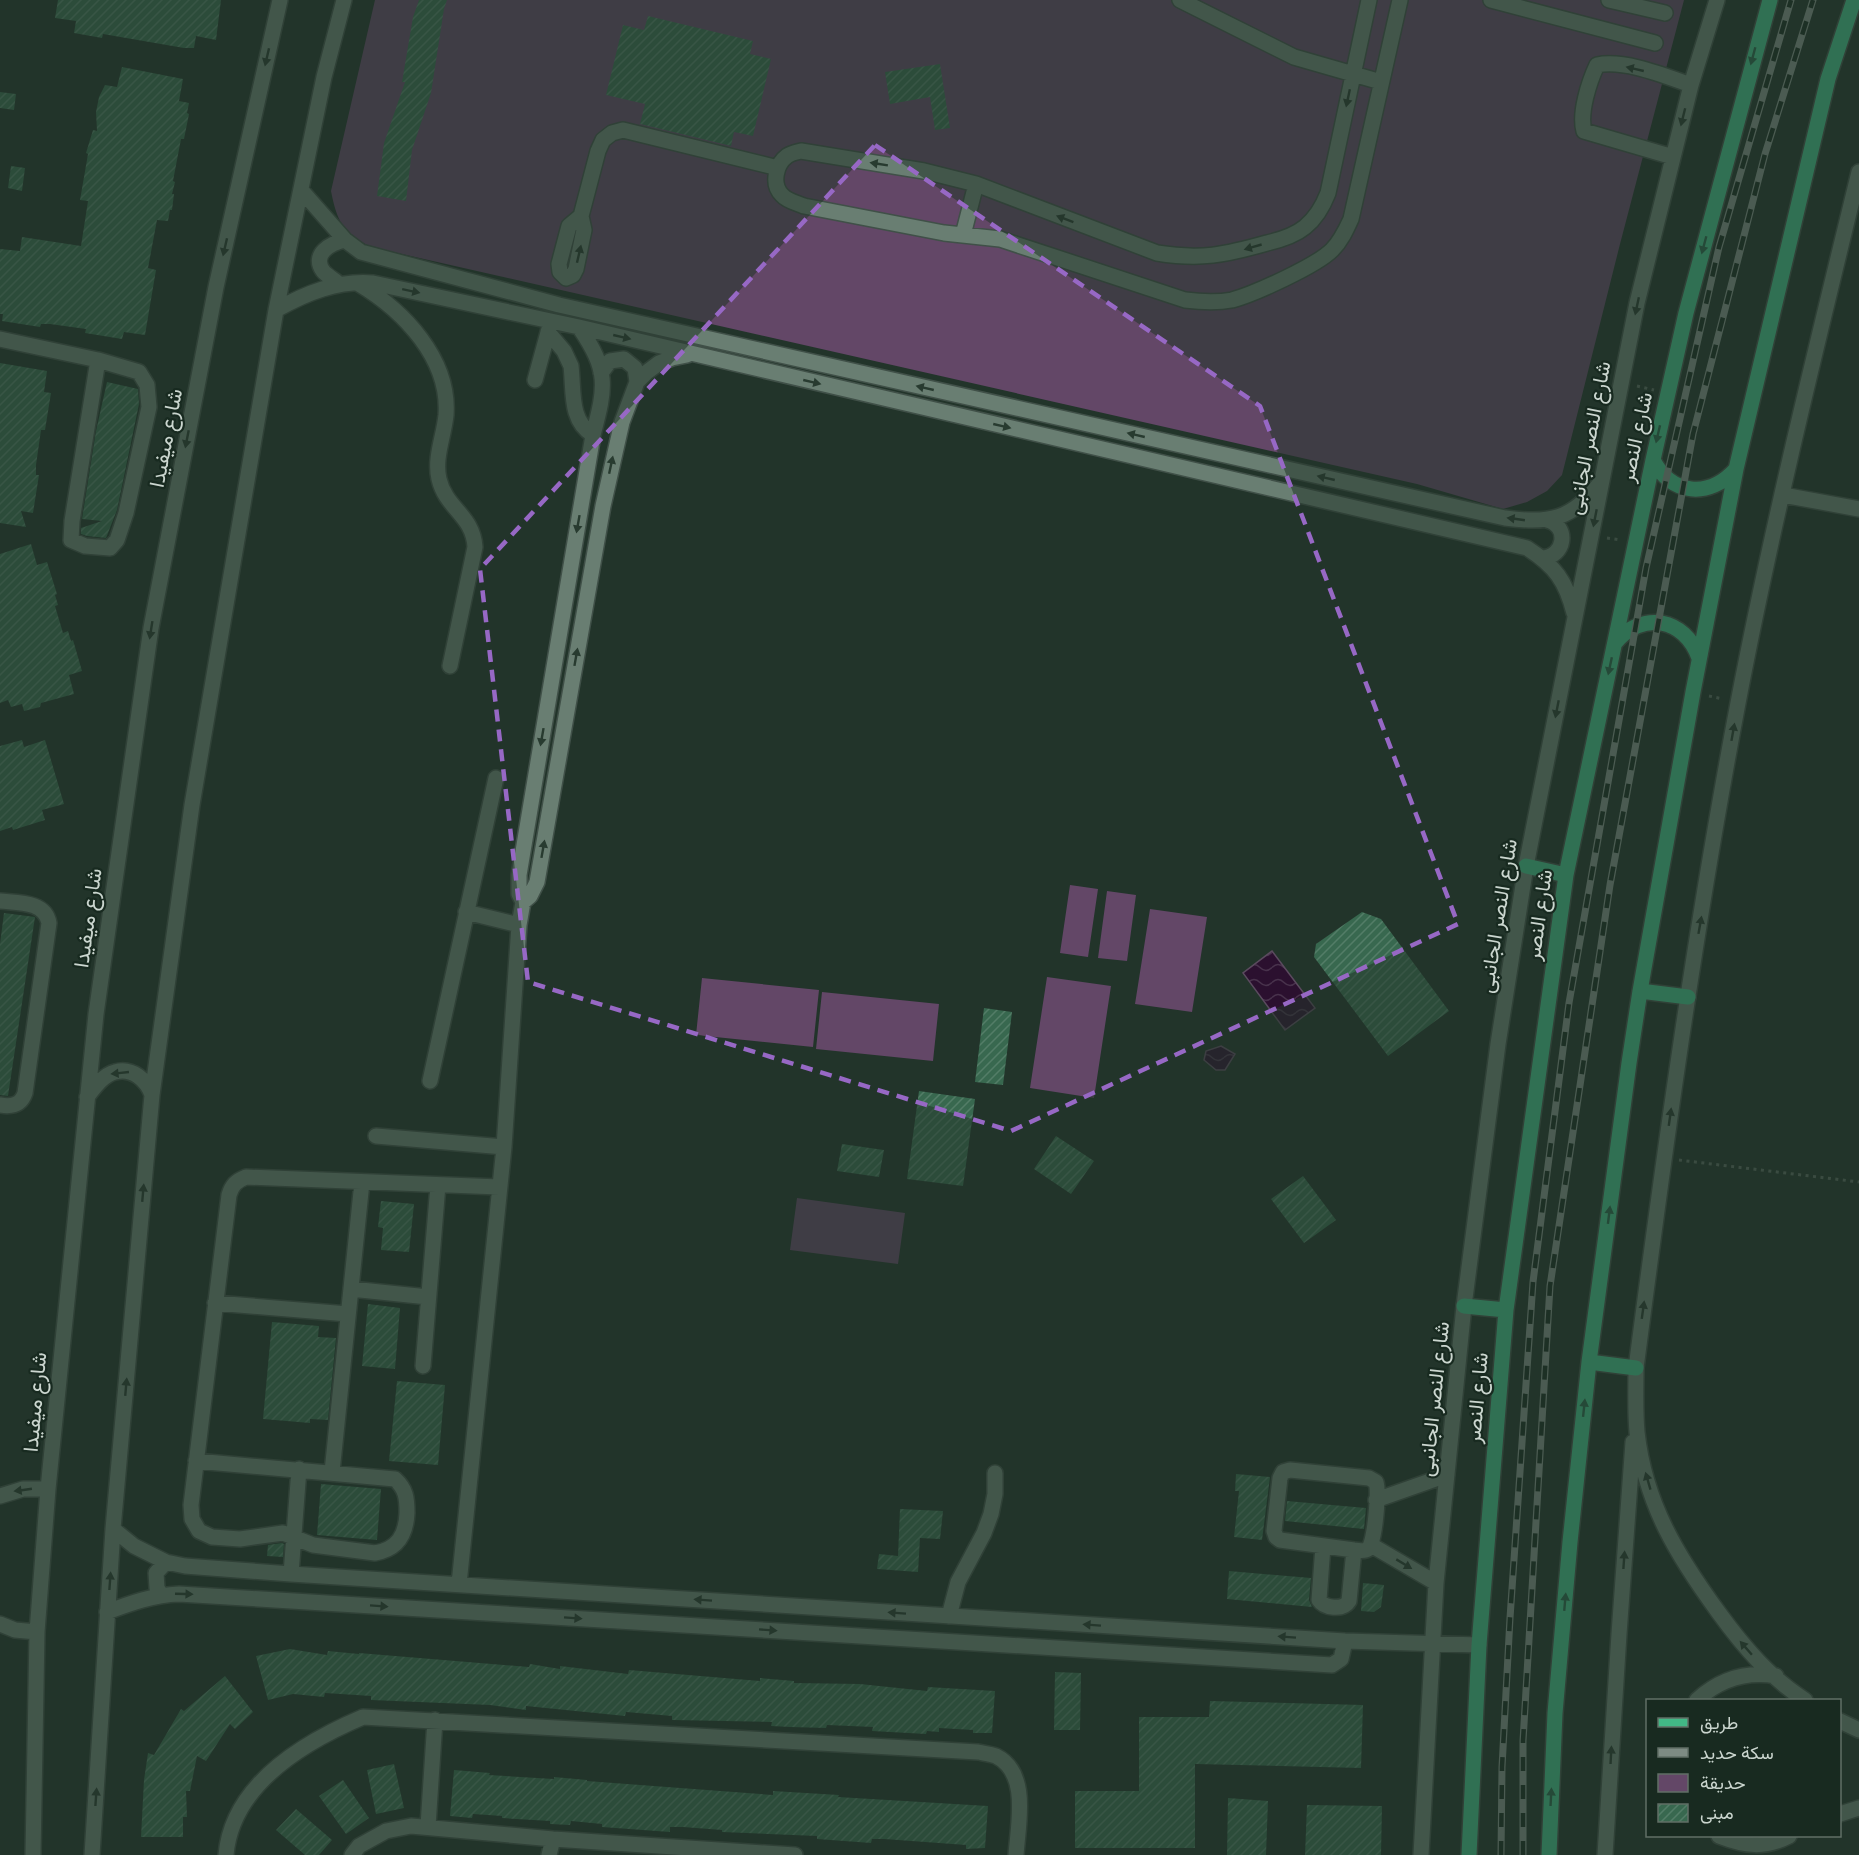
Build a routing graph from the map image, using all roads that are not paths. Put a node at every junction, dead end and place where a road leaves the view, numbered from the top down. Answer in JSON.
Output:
{"nodes":[{"id":1,"x":280,"y":0,"type":"edge"},
{"id":2,"x":344,"y":0,"type":"edge"},
{"id":3,"x":1180,"y":0,"type":"edge"},
{"id":4,"x":1369,"y":0,"type":"edge"},
{"id":5,"x":1400,"y":0,"type":"edge"},
{"id":6,"x":1609,"y":0,"type":"edge"},
{"id":7,"x":1717,"y":0,"type":"edge"},
{"id":8,"x":1770,"y":0,"type":"edge"},
{"id":9,"x":1854,"y":0,"type":"edge"},
{"id":10,"x":1496,"y":1,"type":"edge"},
{"id":11,"x":1540,"y":6,"type":"edge"},
{"id":12,"x":1665,"y":13,"type":"dead end"},
{"id":13,"x":1655,"y":43,"type":"dead end"},
{"id":14,"x":1353,"y":75,"type":"junction"},
{"id":15,"x":1381,"y":82,"type":"junction"},
{"id":16,"x":1691,"y":85,"type":"junction"},
{"id":17,"x":1673,"y":157,"type":"junction"},
{"id":18,"x":778,"y":168,"type":"junction"},
{"id":19,"x":1859,"y":172,"type":"edge"},
{"id":20,"x":976,"y":184,"type":"junction"},
{"id":21,"x":301,"y":190,"type":"junction"},
{"id":22,"x":963,"y":235,"type":"junction"},
{"id":23,"x":345,"y":240,"type":"junction"},
{"id":24,"x":356,"y":282,"type":"junction"},
{"id":25,"x":339,"y":284,"type":"junction"},
{"id":26,"x":559,"y":305,"type":"junction"},
{"id":27,"x":276,"y":310,"type":"junction"},
{"id":28,"x":550,"y":327,"type":"junction"},
{"id":29,"x":579,"y":327,"type":"junction"},
{"id":30,"x":0,"y":339,"type":"edge"},
{"id":31,"x":700,"y":356,"type":"junction"},
{"id":32,"x":98,"y":360,"type":"junction"},
{"id":33,"x":601,"y":373,"type":"junction"},
{"id":34,"x":535,"y":380,"type":"dead end"},
{"id":35,"x":637,"y":382,"type":"junction"},
{"id":36,"x":593,"y":435,"type":"junction"},
{"id":37,"x":1653,"y":460,"type":"junction"},
{"id":38,"x":1736,"y":469,"type":"junction"},
{"id":39,"x":1602,"y":481,"type":"junction"},
{"id":40,"x":1783,"y":495,"type":"junction"},
{"id":41,"x":1859,"y":509,"type":"edge"},
{"id":42,"x":1547,"y":520,"type":"junction"},
{"id":43,"x":1542,"y":558,"type":"junction"},
{"id":44,"x":1575,"y":616,"type":"junction"},
{"id":45,"x":1614,"y":644,"type":"junction"},
{"id":46,"x":1699,"y":658,"type":"junction"},
{"id":47,"x":450,"y":666,"type":"dead end"},
{"id":48,"x":496,"y":778,"type":"dead end"},
{"id":49,"x":1526,"y":866,"type":"junction"},
{"id":50,"x":1566,"y":875,"type":"junction"},
{"id":51,"x":0,"y":901,"type":"edge"},
{"id":52,"x":523,"y":902,"type":"junction"},
{"id":53,"x":466,"y":912,"type":"junction"},
{"id":54,"x":519,"y":925,"type":"junction"},
{"id":55,"x":1640,"y":991,"type":"junction"},
{"id":56,"x":1688,"y":997,"type":"junction"},
{"id":57,"x":430,"y":1081,"type":"dead end"},
{"id":58,"x":152,"y":1095,"type":"junction"},
{"id":59,"x":87,"y":1097,"type":"junction"},
{"id":60,"x":0,"y":1105,"type":"edge"},
{"id":61,"x":376,"y":1136,"type":"dead end"},
{"id":62,"x":504,"y":1147,"type":"junction"},
{"id":63,"x":362,"y":1182,"type":"junction"},
{"id":64,"x":438,"y":1185,"type":"junction"},
{"id":65,"x":499,"y":1187,"type":"junction"},
{"id":66,"x":351,"y":1289,"type":"junction"},
{"id":67,"x":428,"y":1298,"type":"junction"},
{"id":68,"x":216,"y":1303,"type":"junction"},
{"id":69,"x":1464,"y":1306,"type":"junction"},
{"id":70,"x":1506,"y":1310,"type":"junction"},
{"id":71,"x":348,"y":1314,"type":"junction"},
{"id":72,"x":1589,"y":1362,"type":"junction"},
{"id":73,"x":423,"y":1366,"type":"dead end"},
{"id":74,"x":1636,"y":1368,"type":"junction"},
{"id":75,"x":1636,"y":1412,"type":"junction"},
{"id":76,"x":196,"y":1461,"type":"junction"},
{"id":77,"x":299,"y":1469,"type":"junction"},
{"id":78,"x":332,"y":1472,"type":"junction"},
{"id":79,"x":995,"y":1473,"type":"dead end"},
{"id":80,"x":1447,"y":1475,"type":"junction"},
{"id":81,"x":48,"y":1489,"type":"junction"},
{"id":82,"x":0,"y":1496,"type":"edge"},
{"id":83,"x":1376,"y":1500,"type":"junction"},
{"id":84,"x":113,"y":1530,"type":"junction"},
{"id":85,"x":294,"y":1536,"type":"junction"},
{"id":86,"x":1371,"y":1545,"type":"junction"},
{"id":87,"x":1323,"y":1546,"type":"junction"},
{"id":88,"x":1354,"y":1550,"type":"junction"},
{"id":89,"x":166,"y":1562,"type":"junction"},
{"id":90,"x":291,"y":1574,"type":"junction"},
{"id":91,"x":326,"y":1575,"type":"junction"},
{"id":92,"x":1436,"y":1583,"type":"junction"},
{"id":93,"x":459,"y":1584,"type":"junction"},
{"id":94,"x":161,"y":1595,"type":"junction"},
{"id":95,"x":324,"y":1602,"type":"junction"},
{"id":96,"x":108,"y":1612,"type":"junction"},
{"id":97,"x":950,"y":1616,"type":"junction"},
{"id":98,"x":0,"y":1624,"type":"edge"},
{"id":99,"x":37,"y":1632,"type":"junction"},
{"id":100,"x":1345,"y":1641,"type":"junction"},
{"id":101,"x":1433,"y":1643,"type":"junction"},
{"id":102,"x":1479,"y":1645,"type":"junction"},
{"id":103,"x":1776,"y":1676,"type":"junction"},
{"id":104,"x":1699,"y":1699,"type":"edge"},
{"id":105,"x":1803,"y":1699,"type":"edge"},
{"id":106,"x":435,"y":1720,"type":"junction"},
{"id":107,"x":1841,"y":1722,"type":"edge"},
{"id":108,"x":1859,"y":1730,"type":"edge"},
{"id":109,"x":1859,"y":1808,"type":"edge"},
{"id":110,"x":1841,"y":1813,"type":"edge"},
{"id":111,"x":428,"y":1826,"type":"junction"},
{"id":112,"x":1722,"y":1837,"type":"edge"},
{"id":113,"x":1787,"y":1837,"type":"edge"},
{"id":114,"x":553,"y":1839,"type":"junction"},
{"id":115,"x":1775,"y":1843,"type":"junction"},
{"id":116,"x":731,"y":1853,"type":"edge"},
{"id":117,"x":33,"y":1855,"type":"edge"},
{"id":118,"x":92,"y":1855,"type":"edge"},
{"id":119,"x":226,"y":1855,"type":"edge"},
{"id":120,"x":352,"y":1855,"type":"edge"},
{"id":121,"x":549,"y":1855,"type":"edge"},
{"id":122,"x":782,"y":1855,"type":"edge"},
{"id":123,"x":795,"y":1855,"type":"edge"},
{"id":124,"x":1016,"y":1855,"type":"edge"},
{"id":125,"x":1421,"y":1855,"type":"edge"},
{"id":126,"x":1469,"y":1855,"type":"edge"},
{"id":127,"x":1549,"y":1855,"type":"edge"},
{"id":128,"x":1605,"y":1855,"type":"edge"},
{"id":129,"x":1755,"y":1855,"type":"edge"}],
"edges":[{"from":1,"to":59,"type":"street","name":"شارع ميفيدا","one_way":true},
{"from":2,"to":21,"type":"street"},
{"from":3,"to":14,"type":"street"},
{"from":4,"to":14,"type":"street"},
{"from":5,"to":15,"type":"street"},
{"from":6,"to":12,"type":"street"},
{"from":7,"to":16,"type":"street","name":"شارع النصر الجانبى"},
{"from":8,"to":37,"type":"main road","name":"شارع النصر","one_way":true},
{"from":9,"to":38,"type":"main road"},
{"from":10,"to":11,"type":"street"},
{"from":11,"to":13,"type":"street"},
{"from":14,"to":15,"type":"street"},
{"from":14,"to":20,"type":"street","one_way":true},
{"from":15,"to":22,"type":"street"},
{"from":16,"to":17,"type":"street","name":"شارع النصر الجانبى","one_way":true},
{"from":16,"to":17,"type":"street","one_way":true},
{"from":17,"to":39,"type":"street","name":"شارع النصر الجانبى","one_way":true},
{"from":20,"to":18,"type":"street","one_way":true},
{"from":18,"to":22,"type":"street"},
{"from":18,"to":26,"type":"street"},
{"from":19,"to":40,"type":"street"},
{"from":20,"to":22,"type":"street"},
{"from":21,"to":23,"type":"street"},
{"from":21,"to":27,"type":"street"},
{"from":23,"to":25,"type":"street"},
{"from":23,"to":26,"type":"street"},
{"from":24,"to":25,"type":"street"},
{"from":24,"to":28,"type":"street","one_way":true},
{"from":24,"to":47,"type":"street"},
{"from":25,"to":27,"type":"street"},
{"from":42,"to":26,"type":"street","one_way":true},
{"from":27,"to":58,"type":"street"},
{"from":28,"to":29,"type":"street"},
{"from":28,"to":34,"type":"street"},
{"from":28,"to":36,"type":"street"},
{"from":29,"to":31,"type":"street","one_way":true},
{"from":29,"to":33,"type":"street"},
{"from":30,"to":32,"type":"street"},
{"from":31,"to":35,"type":"street"},
{"from":31,"to":43,"type":"street","one_way":true},
{"from":32,"to":32,"type":"street"},
{"from":33,"to":35,"type":"street"},
{"from":33,"to":36,"type":"street"},
{"from":52,"to":35,"type":"street","one_way":true},
{"from":36,"to":52,"type":"street","one_way":true},
{"from":37,"to":38,"type":"main road"},
{"from":37,"to":45,"type":"main road","name":"شارع النصر"},
{"from":38,"to":46,"type":"main road"},
{"from":39,"to":42,"type":"street"},
{"from":39,"to":44,"type":"street","name":"شارع النصر الجانبى","one_way":true},
{"from":40,"to":41,"type":"street"},
{"from":56,"to":40,"type":"street","one_way":true},
{"from":42,"to":43,"type":"street"},
{"from":43,"to":44,"type":"street"},
{"from":44,"to":49,"type":"street","name":"شارع النصر الجانبى","one_way":true},
{"from":45,"to":46,"type":"main road"},
{"from":45,"to":50,"type":"main road","name":"شارع النصر","one_way":true},
{"from":46,"to":55,"type":"main road"},
{"from":48,"to":53,"type":"street"},
{"from":49,"to":50,"type":"main road"},
{"from":49,"to":69,"type":"street","name":"شارع النصر الجانبى"},
{"from":50,"to":70,"type":"main road","name":"شارع النصر"},
{"from":51,"to":60,"type":"street"},
{"from":52,"to":54,"type":"street"},
{"from":53,"to":54,"type":"street"},
{"from":53,"to":57,"type":"street"},
{"from":54,"to":62,"type":"street"},
{"from":55,"to":56,"type":"main road"},
{"from":72,"to":55,"type":"main road","one_way":true},
{"from":74,"to":56,"type":"street","one_way":true},
{"from":58,"to":59,"type":"street","one_way":true},
{"from":84,"to":58,"type":"street","one_way":true},
{"from":59,"to":81,"type":"street","name":"شارع ميفيدا"},
{"from":61,"to":62,"type":"street"},
{"from":62,"to":65,"type":"street"},
{"from":63,"to":64,"type":"street"},
{"from":63,"to":66,"type":"street"},
{"from":63,"to":68,"type":"street"},
{"from":64,"to":65,"type":"street"},
{"from":64,"to":67,"type":"street"},
{"from":65,"to":93,"type":"street"},
{"from":66,"to":67,"type":"street"},
{"from":66,"to":71,"type":"street"},
{"from":67,"to":73,"type":"street"},
{"from":68,"to":71,"type":"street"},
{"from":68,"to":76,"type":"street"},
{"from":69,"to":70,"type":"main road"},
{"from":69,"to":80,"type":"street","name":"شارع النصر الجانبى"},
{"from":70,"to":102,"type":"main road","name":"شارع النصر"},
{"from":71,"to":78,"type":"street"},
{"from":72,"to":74,"type":"main road"},
{"from":127,"to":72,"type":"main road","one_way":true},
{"from":74,"to":75,"type":"street"},
{"from":103,"to":75,"type":"street","one_way":true},
{"from":128,"to":75,"type":"street","one_way":true},
{"from":76,"to":77,"type":"street"},
{"from":76,"to":85,"type":"street"},
{"from":77,"to":78,"type":"street"},
{"from":77,"to":85,"type":"street"},
{"from":78,"to":85,"type":"street"},
{"from":79,"to":97,"type":"street"},
{"from":80,"to":83,"type":"street"},
{"from":80,"to":92,"type":"street","name":"شارع النصر الجانبى"},
{"from":81,"to":82,"type":"street","one_way":true},
{"from":81,"to":99,"type":"street","name":"شارع ميفيدا"},
{"from":83,"to":86,"type":"street"},
{"from":83,"to":87,"type":"street"},
{"from":84,"to":89,"type":"street"},
{"from":96,"to":84,"type":"street","one_way":true},
{"from":85,"to":90,"type":"street"},
{"from":86,"to":88,"type":"street"},
{"from":86,"to":92,"type":"street","one_way":true},
{"from":87,"to":88,"type":"street"},
{"from":87,"to":88,"type":"street"},
{"from":89,"to":90,"type":"street"},
{"from":89,"to":94,"type":"street"},
{"from":90,"to":91,"type":"street"},
{"from":91,"to":93,"type":"street"},
{"from":91,"to":95,"type":"street"},
{"from":92,"to":101,"type":"street","name":"شارع النصر الجانبى"},
{"from":97,"to":93,"type":"street","one_way":true},
{"from":94,"to":95,"type":"street","one_way":true},
{"from":94,"to":96,"type":"street"},
{"from":95,"to":100,"type":"street","one_way":true},
{"from":118,"to":96,"type":"street","one_way":true},
{"from":100,"to":97,"type":"street","one_way":true},
{"from":98,"to":99,"type":"street"},
{"from":99,"to":117,"type":"street","name":"شارع ميفيدا"},
{"from":100,"to":101,"type":"street"},
{"from":101,"to":102,"type":"street"},
{"from":101,"to":125,"type":"street","name":"شارع النصر الجانبى"},
{"from":102,"to":126,"type":"main road","name":"شارع النصر"},
{"from":103,"to":104,"type":"street"},
{"from":103,"to":105,"type":"street"},
{"from":106,"to":111,"type":"street"},
{"from":106,"to":119,"type":"street"},
{"from":106,"to":124,"type":"street"},
{"from":107,"to":108,"type":"street"},
{"from":109,"to":110,"type":"street"},
{"from":111,"to":114,"type":"street"},
{"from":111,"to":120,"type":"street"},
{"from":112,"to":115,"type":"street"},
{"from":113,"to":115,"type":"street"},
{"from":114,"to":116,"type":"street"},
{"from":114,"to":121,"type":"street"},
{"from":115,"to":129,"type":"street"},
{"from":116,"to":122,"type":"street"},
{"from":122,"to":123,"type":"street"}]}
